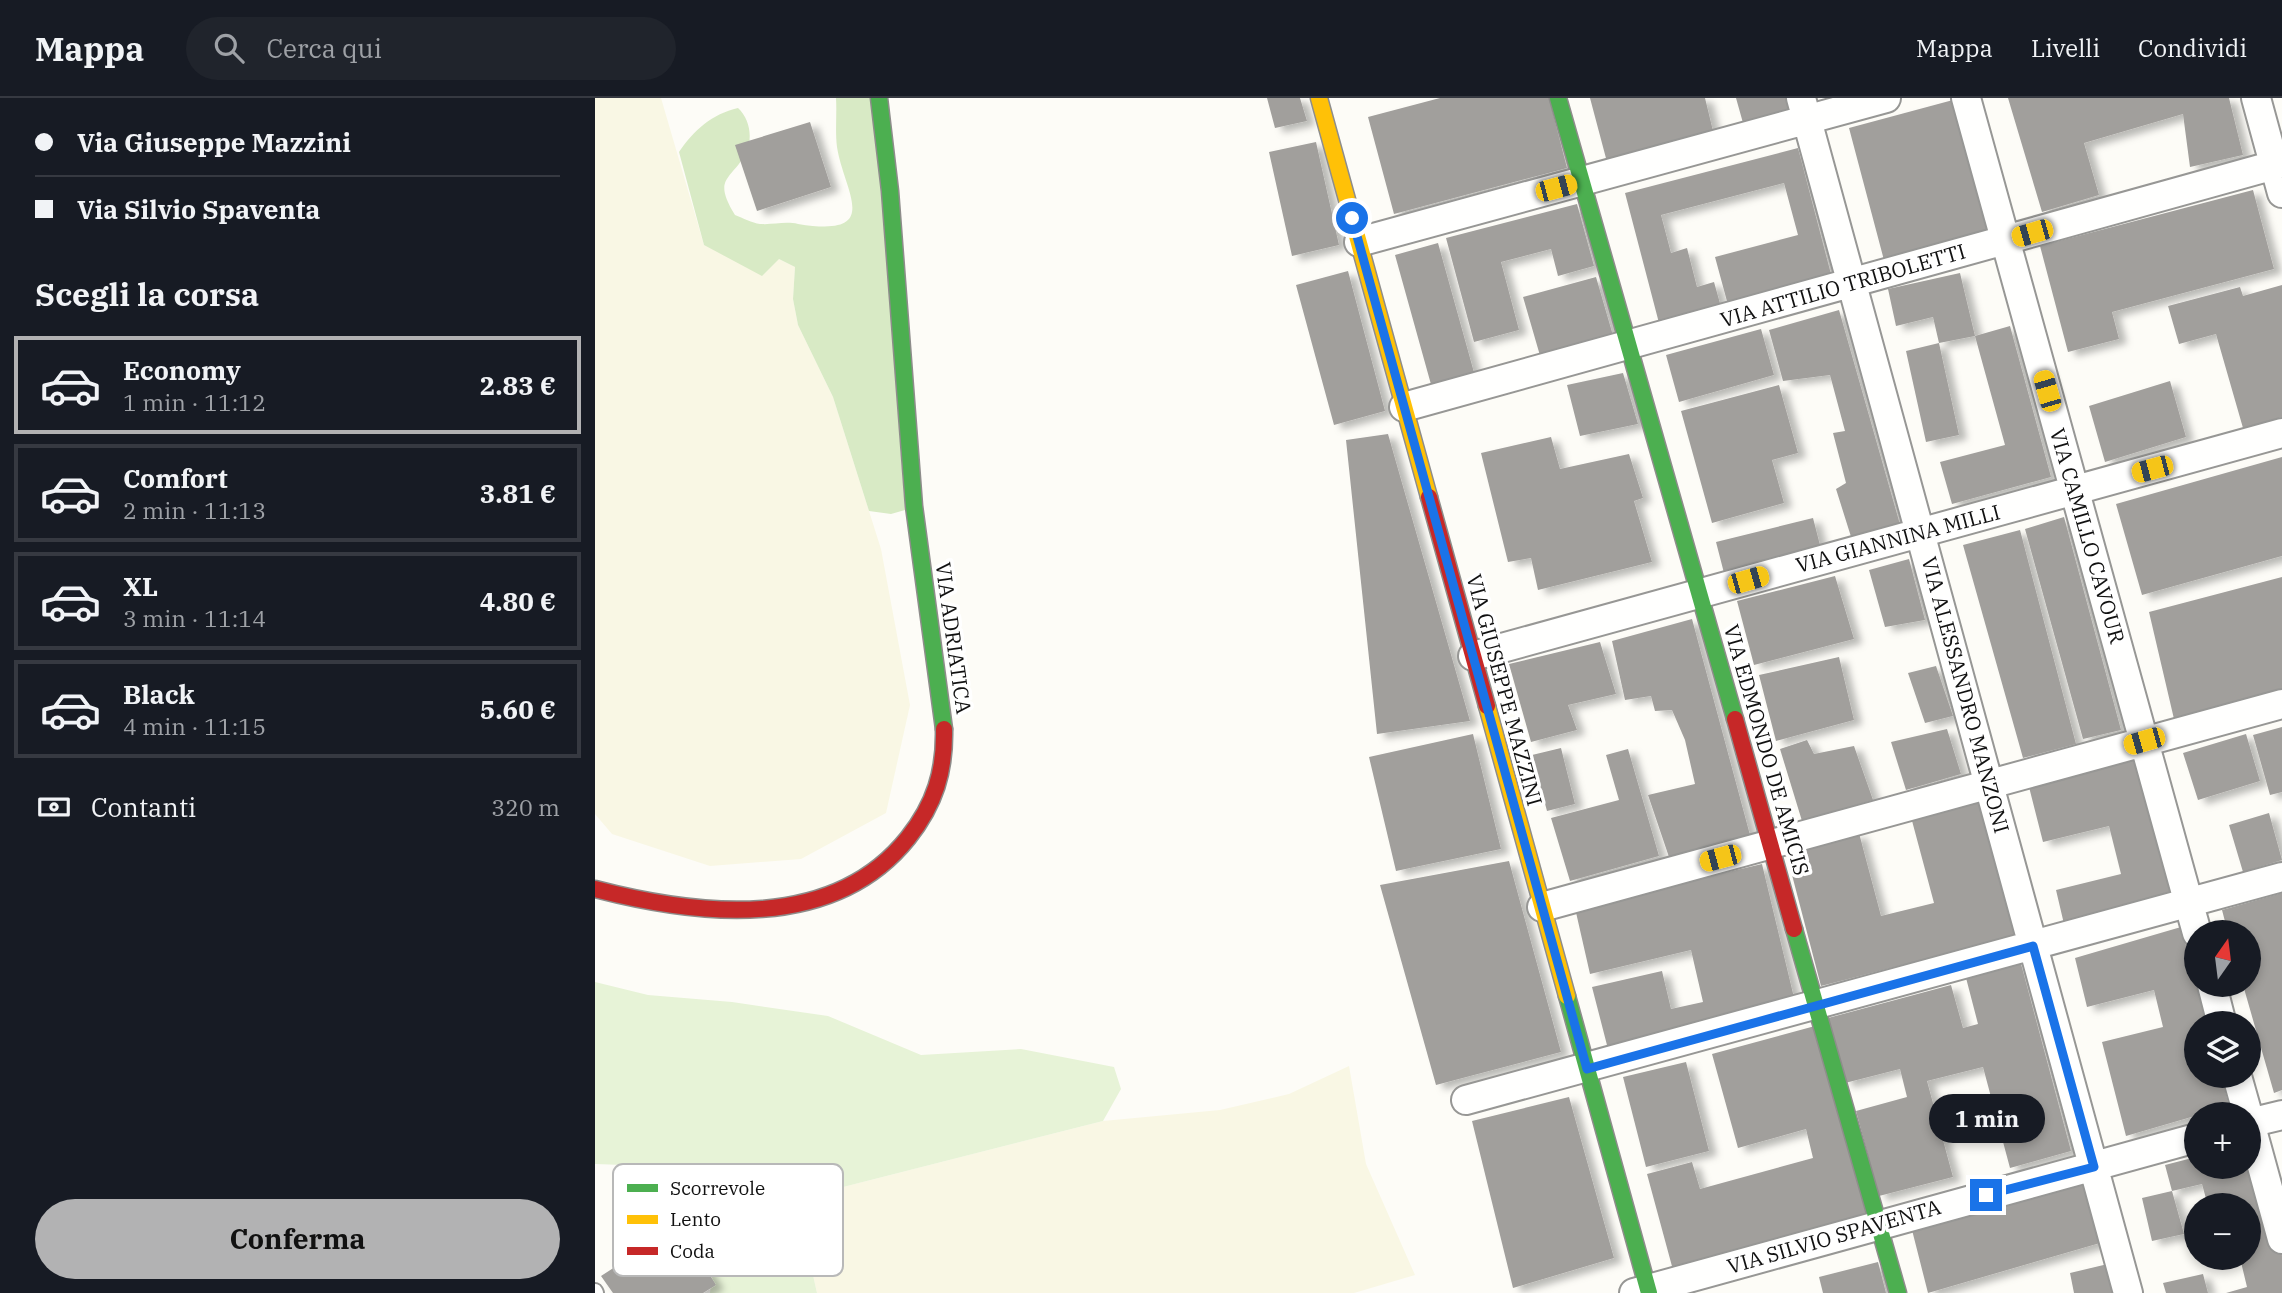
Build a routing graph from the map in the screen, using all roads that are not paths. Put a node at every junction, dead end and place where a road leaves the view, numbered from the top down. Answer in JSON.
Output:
{"nodes":[{"id":1,"x":879,"y":98,"type":"edge"},
{"id":2,"x":1319,"y":98,"type":"edge"},
{"id":3,"x":1558,"y":98,"type":"edge"},
{"id":4,"x":1886,"y":98,"type":"edge"},
{"id":5,"x":1966,"y":98,"type":"edge"},
{"id":6,"x":2256,"y":98,"type":"edge"},
{"id":7,"x":1804,"y":109,"type":"edge"},
{"id":8,"x":2278,"y":164,"type":"edge"},
{"id":9,"x":1581,"y":181,"type":"junction"},
{"id":10,"x":2282,"y":193,"type":"edge"},
{"id":11,"x":2005,"y":241,"type":"junction"},
{"id":12,"x":1359,"y":242,"type":"junction"},
{"id":13,"x":1852,"y":284,"type":"junction"},
{"id":14,"x":1629,"y":347,"type":"junction"},
{"id":15,"x":1404,"y":407,"type":"junction"},
{"id":16,"x":2282,"y":433,"type":"edge"},
{"id":17,"x":2075,"y":491,"type":"junction"},
{"id":18,"x":1920,"y":533,"type":"junction"},
{"id":19,"x":1699,"y":594,"type":"junction"},
{"id":20,"x":1473,"y":656,"type":"junction"},
{"id":21,"x":2282,"y":704,"type":"edge"},
{"id":22,"x":2144,"y":741,"type":"junction"},
{"id":23,"x":1989,"y":784,"type":"junction"},
{"id":24,"x":1771,"y":844,"type":"junction"},
{"id":25,"x":2282,"y":877,"type":"edge"},
{"id":26,"x":595,"y":889,"type":"edge"},
{"id":27,"x":2189,"y":902,"type":"junction"},
{"id":28,"x":1542,"y":906,"type":"junction"},
{"id":29,"x":2194,"y":920,"type":"edge"},
{"id":30,"x":2033,"y":946,"type":"junction"},
{"id":31,"x":1817,"y":1006,"type":"junction"},
{"id":32,"x":1587,"y":1069,"type":"junction"},
{"id":33,"x":1466,"y":1100,"type":"dead end"},
{"id":34,"x":2282,"y":1115,"type":"edge"},
{"id":35,"x":2261,"y":1118,"type":"edge"},
{"id":36,"x":2184,"y":1141,"type":"edge"},
{"id":37,"x":2261,"y":1163,"type":"edge"},
{"id":38,"x":2094,"y":1167,"type":"junction"},
{"id":39,"x":1879,"y":1223,"type":"junction"},
{"id":40,"x":2282,"y":1238,"type":"edge"},
{"id":41,"x":1644,"y":1292,"type":"edge"},
{"id":42,"x":1898,"y":1293,"type":"edge"},
{"id":43,"x":2128,"y":1293,"type":"edge"}],
"edges":[{"from":1,"to":26,"type":"street","name":"VIA ADRIATICA"},
{"from":2,"to":12,"type":"street","name":"VIA GIUSEPPE MAZZINI"},
{"from":3,"to":9,"type":"street","name":"VIA EDMONDO DE AMICIS"},
{"from":4,"to":7,"type":"street"},
{"from":5,"to":11,"type":"street","name":"VIA CAMILLO CAVOUR"},
{"from":6,"to":8,"type":"street"},
{"from":7,"to":9,"type":"street"},
{"from":7,"to":13,"type":"street","name":"VIA ALESSANDRO MANZONI"},
{"from":8,"to":10,"type":"street"},
{"from":8,"to":11,"type":"street","name":"VIA ATTILIO TRIBOLETTI"},
{"from":9,"to":12,"type":"street"},
{"from":9,"to":14,"type":"street","name":"VIA EDMONDO DE AMICIS"},
{"from":11,"to":13,"type":"street","name":"VIA ATTILIO TRIBOLETTI"},
{"from":11,"to":17,"type":"street","name":"VIA CAMILLO CAVOUR"},
{"from":12,"to":15,"type":"street","name":"VIA GIUSEPPE MAZZINI"},
{"from":13,"to":14,"type":"street","name":"VIA ATTILIO TRIBOLETTI"},
{"from":13,"to":18,"type":"street","name":"VIA ALESSANDRO MANZONI"},
{"from":14,"to":15,"type":"street","name":"VIA ATTILIO TRIBOLETTI"},
{"from":14,"to":19,"type":"street","name":"VIA EDMONDO DE AMICIS"},
{"from":15,"to":20,"type":"street","name":"VIA GIUSEPPE MAZZINI"},
{"from":16,"to":17,"type":"street","name":"VIA GIANNINA MILLI"},
{"from":17,"to":18,"type":"street","name":"VIA GIANNINA MILLI"},
{"from":17,"to":22,"type":"street","name":"VIA CAMILLO CAVOUR"},
{"from":18,"to":19,"type":"street","name":"VIA GIANNINA MILLI"},
{"from":18,"to":23,"type":"street","name":"VIA ALESSANDRO MANZONI"},
{"from":19,"to":20,"type":"street","name":"VIA GIANNINA MILLI"},
{"from":19,"to":24,"type":"street","name":"VIA EDMONDO DE AMICIS"},
{"from":20,"to":28,"type":"street","name":"VIA GIUSEPPE MAZZINI"},
{"from":21,"to":22,"type":"street"},
{"from":22,"to":23,"type":"street"},
{"from":22,"to":27,"type":"street","name":"VIA CAMILLO CAVOUR"},
{"from":23,"to":24,"type":"street"},
{"from":23,"to":30,"type":"street","name":"VIA ALESSANDRO MANZONI"},
{"from":24,"to":28,"type":"street"},
{"from":24,"to":31,"type":"street","name":"VIA EDMONDO DE AMICIS"},
{"from":25,"to":27,"type":"street"},
{"from":27,"to":29,"type":"street","name":"VIA CAMILLO CAVOUR"},
{"from":27,"to":30,"type":"street"},
{"from":28,"to":32,"type":"street","name":"VIA GIUSEPPE MAZZINI"},
{"from":30,"to":31,"type":"street"},
{"from":30,"to":38,"type":"street","name":"VIA ALESSANDRO MANZONI"},
{"from":31,"to":32,"type":"street"},
{"from":31,"to":39,"type":"street","name":"VIA EDMONDO DE AMICIS"},
{"from":32,"to":33,"type":"street"},
{"from":32,"to":41,"type":"street","name":"VIA GIUSEPPE MAZZINI"},
{"from":34,"to":35,"type":"street"},
{"from":36,"to":38,"type":"street","name":"VIA SILVIO SPAVENTA"},
{"from":37,"to":40,"type":"street"},
{"from":38,"to":39,"type":"street","name":"VIA SILVIO SPAVENTA"},
{"from":38,"to":43,"type":"street","name":"VIA ALESSANDRO MANZONI"},
{"from":39,"to":41,"type":"street","name":"VIA SILVIO SPAVENTA"},
{"from":39,"to":42,"type":"street","name":"VIA EDMONDO DE AMICIS"}]}
